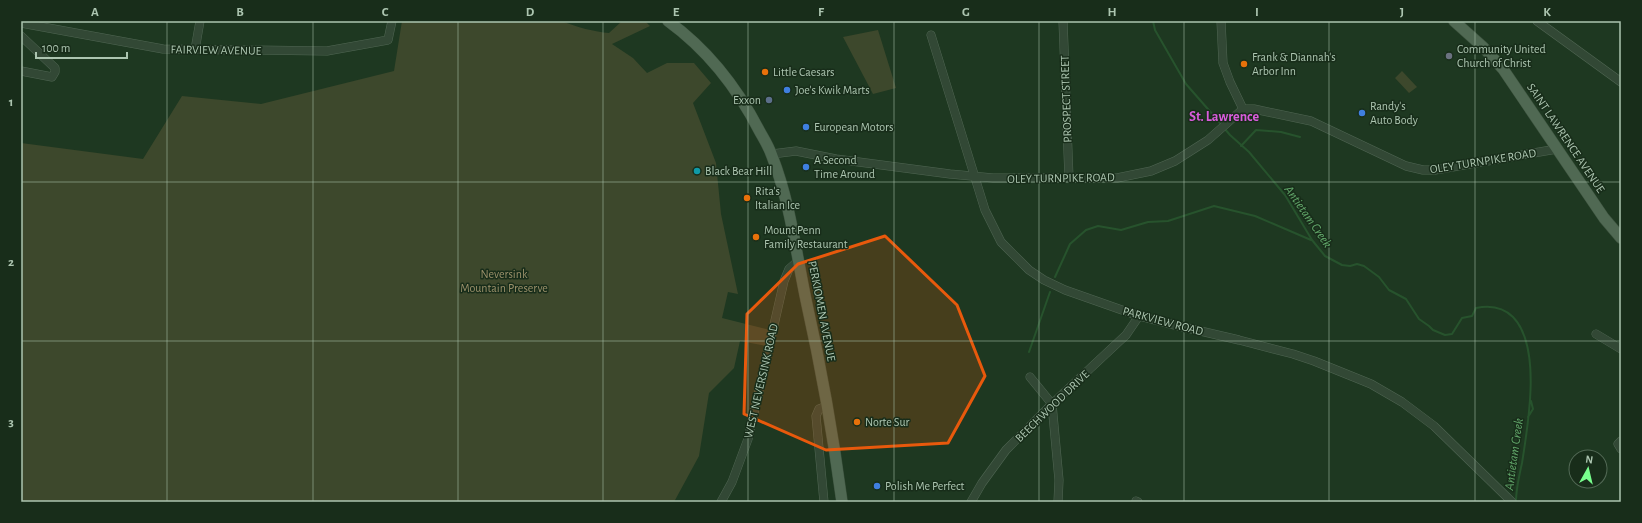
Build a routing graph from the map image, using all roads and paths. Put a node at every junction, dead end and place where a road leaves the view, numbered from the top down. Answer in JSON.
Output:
{"nodes":[{"id":1,"x":200,"y":21,"type":"edge"},
{"id":2,"x":392,"y":21,"type":"edge"},
{"id":3,"x":668,"y":21,"type":"edge"},
{"id":4,"x":1063,"y":21,"type":"edge"},
{"id":5,"x":1221,"y":21,"type":"edge"},
{"id":6,"x":1454,"y":21,"type":"edge"},
{"id":7,"x":1537,"y":21,"type":"edge"},
{"id":8,"x":21,"y":23,"type":"edge"},
{"id":9,"x":931,"y":35,"type":"dead end"},
{"id":10,"x":21,"y":36,"type":"edge"},
{"id":11,"x":195,"y":50,"type":"junction"},
{"id":12,"x":21,"y":71,"type":"edge"},
{"id":13,"x":1621,"y":82,"type":"edge"},
{"id":14,"x":1243,"y":109,"type":"junction"},
{"id":15,"x":1557,"y":149,"type":"junction"},
{"id":16,"x":772,"y":154,"type":"junction"},
{"id":17,"x":974,"y":176,"type":"junction"},
{"id":18,"x":1069,"y":178,"type":"junction"},
{"id":19,"x":1621,"y":238,"type":"edge"},
{"id":20,"x":798,"y":261,"type":"junction"},
{"id":21,"x":1139,"y":316,"type":"junction"},
{"id":22,"x":1596,"y":334,"type":"dead end"},
{"id":23,"x":1621,"y":349,"type":"edge"},
{"id":24,"x":1030,"y":378,"type":"dead end"},
{"id":25,"x":1052,"y":404,"type":"junction"},
{"id":26,"x":827,"y":406,"type":"junction"},
{"id":27,"x":721,"y":502,"type":"edge"},
{"id":28,"x":824,"y":502,"type":"edge"},
{"id":29,"x":842,"y":502,"type":"edge"},
{"id":30,"x":971,"y":502,"type":"edge"},
{"id":31,"x":1058,"y":502,"type":"edge"},
{"id":32,"x":1512,"y":502,"type":"edge"}],
"edges":[{"from":1,"to":11,"type":"street"},
{"from":2,"to":11,"type":"street","name":"FAIRVIEW AVENUE"},
{"from":3,"to":16,"type":"main road","name":"PERKIOMEN AVENUE"},
{"from":4,"to":18,"type":"street","name":"PROSPECT STREET"},
{"from":5,"to":14,"type":"street"},
{"from":6,"to":15,"type":"main road","name":"SAINT LAWRENCE AVENUE"},
{"from":7,"to":13,"type":"street"},
{"from":8,"to":11,"type":"street","name":"FAIRVIEW AVENUE"},
{"from":9,"to":17,"type":"street","name":"PARKVIEW ROAD"},
{"from":10,"to":12,"type":"street"},
{"from":14,"to":15,"type":"street","name":"OLEY TURNPIKE ROAD"},
{"from":14,"to":18,"type":"street","name":"OLEY TURNPIKE ROAD"},
{"from":15,"to":19,"type":"main road","name":"SAINT LAWRENCE AVENUE"},
{"from":16,"to":17,"type":"street","name":"OLEY TURNPIKE ROAD"},
{"from":16,"to":20,"type":"main road","name":"PERKIOMEN AVENUE"},
{"from":17,"to":18,"type":"street","name":"OLEY TURNPIKE ROAD"},
{"from":17,"to":21,"type":"street","name":"PARKVIEW ROAD"},
{"from":20,"to":26,"type":"main road","name":"PERKIOMEN AVENUE"},
{"from":20,"to":27,"type":"street","name":"WEST NEVERSINK ROAD"},
{"from":21,"to":25,"type":"street","name":"BEECHWOOD DRIVE"},
{"from":21,"to":32,"type":"street","name":"PARKVIEW ROAD"},
{"from":22,"to":23,"type":"street"},
{"from":24,"to":25,"type":"street"},
{"from":25,"to":30,"type":"street","name":"BEECHWOOD DRIVE"},
{"from":25,"to":31,"type":"street"},
{"from":26,"to":28,"type":"street"},
{"from":26,"to":29,"type":"main road","name":"PERKIOMEN AVENUE"}]}
